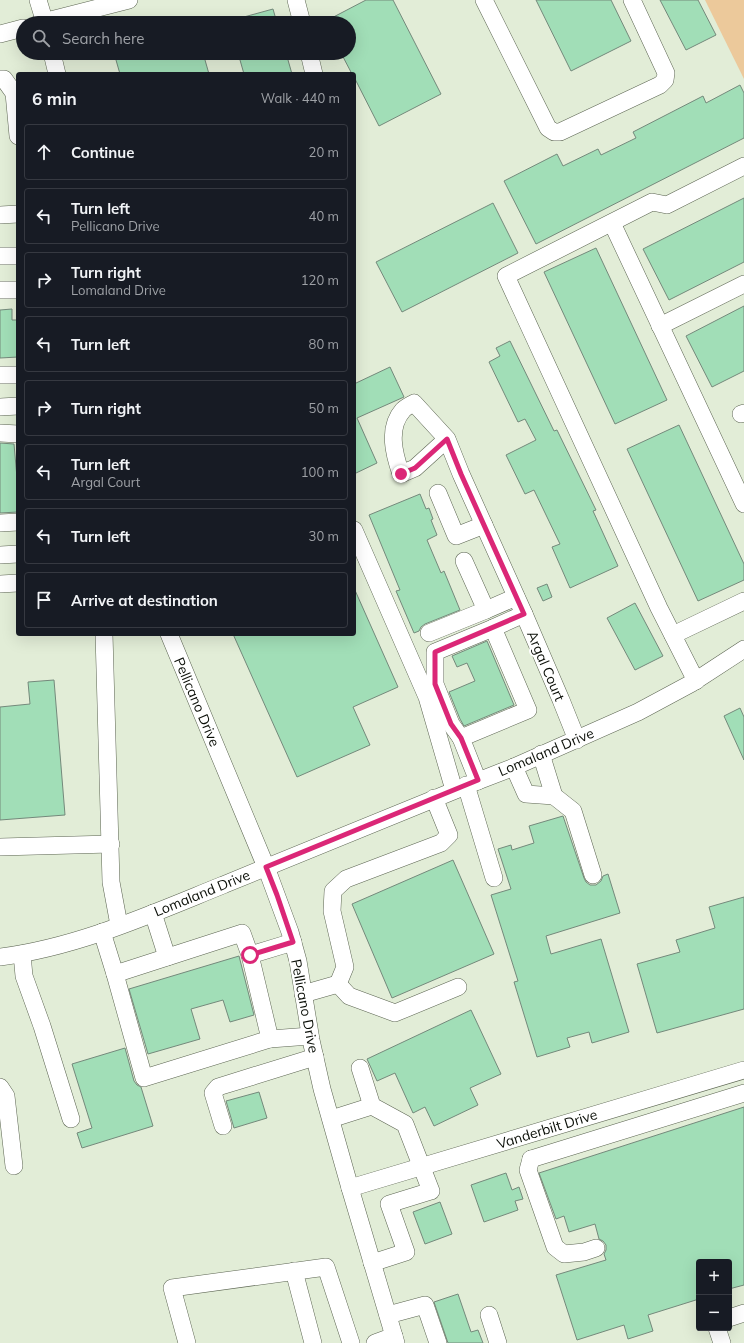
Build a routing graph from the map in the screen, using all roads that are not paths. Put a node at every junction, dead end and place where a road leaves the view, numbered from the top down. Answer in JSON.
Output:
{"nodes":[{"id":1,"x":38,"y":0,"type":"edge"},
{"id":2,"x":129,"y":0,"type":"edge"},
{"id":3,"x":296,"y":0,"type":"edge"},
{"id":4,"x":484,"y":0,"type":"edge"},
{"id":5,"x":632,"y":0,"type":"edge"},
{"id":6,"x":42,"y":16,"type":"edge"},
{"id":7,"x":66,"y":16,"type":"edge"},
{"id":8,"x":300,"y":16,"type":"edge"},
{"id":9,"x":16,"y":30,"type":"edge"},
{"id":10,"x":0,"y":34,"type":"edge"},
{"id":11,"x":54,"y":60,"type":"edge"},
{"id":12,"x":311,"y":60,"type":"edge"},
{"id":13,"x":57,"y":72,"type":"edge"},
{"id":14,"x":314,"y":72,"type":"edge"},
{"id":15,"x":0,"y":79,"type":"edge"},
{"id":16,"x":16,"y":114,"type":"edge"},
{"id":17,"x":744,"y":166,"type":"edge"},
{"id":18,"x":16,"y":214,"type":"edge"},
{"id":19,"x":0,"y":215,"type":"edge"},
{"id":20,"x":612,"y":223,"type":"junction"},
{"id":21,"x":0,"y":256,"type":"edge"},
{"id":22,"x":16,"y":256,"type":"edge"},
{"id":23,"x":744,"y":284,"type":"edge"},
{"id":24,"x":0,"y":290,"type":"edge"},
{"id":25,"x":16,"y":290,"type":"edge"},
{"id":26,"x":660,"y":326,"type":"junction"},
{"id":27,"x":16,"y":375,"type":"edge"},
{"id":28,"x":0,"y":376,"type":"edge"},
{"id":29,"x":16,"y":406,"type":"edge"},
{"id":30,"x":0,"y":407,"type":"edge"},
{"id":31,"x":0,"y":433,"type":"edge"},
{"id":32,"x":16,"y":434,"type":"edge"},
{"id":33,"x":447,"y":439,"type":"dead end"},
{"id":34,"x":438,"y":493,"type":"dead end"},
{"id":35,"x":744,"y":504,"type":"edge"},
{"id":36,"x":16,"y":522,"type":"edge"},
{"id":37,"x":0,"y":523,"type":"edge"},
{"id":38,"x":484,"y":525,"type":"junction"},
{"id":39,"x":356,"y":535,"type":"edge"},
{"id":40,"x":16,"y":554,"type":"edge"},
{"id":41,"x":0,"y":555,"type":"edge"},
{"id":42,"x":464,"y":561,"type":"dead end"},
{"id":43,"x":16,"y":583,"type":"edge"},
{"id":44,"x":0,"y":584,"type":"edge"},
{"id":45,"x":516,"y":597,"type":"junction"},
{"id":46,"x":744,"y":601,"type":"edge"},
{"id":47,"x":486,"y":610,"type":"junction"},
{"id":48,"x":524,"y":614,"type":"junction"},
{"id":49,"x":493,"y":628,"type":"junction"},
{"id":50,"x":429,"y":633,"type":"dead end"},
{"id":51,"x":673,"y":635,"type":"junction"},
{"id":52,"x":104,"y":636,"type":"edge"},
{"id":53,"x":170,"y":636,"type":"edge"},
{"id":54,"x":744,"y":649,"type":"edge"},
{"id":55,"x":696,"y":681,"type":"junction"},
{"id":56,"x":461,"y":738,"type":"junction"},
{"id":57,"x":576,"y":740,"type":"junction"},
{"id":58,"x":541,"y":754,"type":"junction"},
{"id":59,"x":514,"y":767,"type":"junction"},
{"id":60,"x":466,"y":785,"type":"junction"},
{"id":61,"x":554,"y":796,"type":"junction"},
{"id":62,"x":434,"y":798,"type":"junction"},
{"id":63,"x":111,"y":844,"type":"junction"},
{"id":64,"x":0,"y":847,"type":"edge"},
{"id":65,"x":266,"y":867,"type":"junction"},
{"id":66,"x":593,"y":875,"type":"dead end"},
{"id":67,"x":494,"y":878,"type":"dead end"},
{"id":68,"x":153,"y":913,"type":"junction"},
{"id":69,"x":119,"y":925,"type":"junction"},
{"id":70,"x":102,"y":932,"type":"junction"},
{"id":71,"x":293,"y":942,"type":"junction"},
{"id":72,"x":22,"y":954,"type":"junction"},
{"id":73,"x":250,"y":955,"type":"junction"},
{"id":74,"x":0,"y":957,"type":"edge"},
{"id":75,"x":167,"y":957,"type":"junction"},
{"id":76,"x":115,"y":974,"type":"junction"},
{"id":77,"x":338,"y":984,"type":"junction"},
{"id":78,"x":458,"y":987,"type":"dead end"},
{"id":79,"x":303,"y":994,"type":"junction"},
{"id":80,"x":310,"y":1036,"type":"junction"},
{"id":81,"x":270,"y":1039,"type":"junction"},
{"id":82,"x":315,"y":1057,"type":"junction"},
{"id":83,"x":360,"y":1068,"type":"dead end"},
{"id":84,"x":744,"y":1070,"type":"edge"},
{"id":85,"x":0,"y":1087,"type":"edge"},
{"id":86,"x":744,"y":1093,"type":"edge"},
{"id":87,"x":372,"y":1106,"type":"junction"},
{"id":88,"x":71,"y":1119,"type":"dead end"},
{"id":89,"x":331,"y":1119,"type":"junction"},
{"id":90,"x":223,"y":1126,"type":"dead end"},
{"id":91,"x":521,"y":1137,"type":"junction"},
{"id":92,"x":531,"y":1159,"type":"junction"},
{"id":93,"x":14,"y":1166,"type":"dead end"},
{"id":94,"x":422,"y":1167,"type":"junction"},
{"id":95,"x":350,"y":1188,"type":"junction"},
{"id":96,"x":596,"y":1248,"type":"dead end"},
{"id":97,"x":372,"y":1263,"type":"junction"},
{"id":98,"x":294,"y":1271,"type":"junction"},
{"id":99,"x":744,"y":1313,"type":"edge"},
{"id":100,"x":388,"y":1315,"type":"junction"},
{"id":101,"x":489,"y":1315,"type":"dead end"},
{"id":102,"x":732,"y":1317,"type":"edge"},
{"id":103,"x":718,"y":1331,"type":"edge"},
{"id":104,"x":395,"y":1339,"type":"edge"},
{"id":105,"x":310,"y":1342,"type":"edge"},
{"id":106,"x":187,"y":1343,"type":"edge"},
{"id":107,"x":351,"y":1343,"type":"edge"},
{"id":108,"x":375,"y":1343,"type":"edge"},
{"id":109,"x":438,"y":1343,"type":"edge"},
{"id":110,"x":498,"y":1343,"type":"edge"},
{"id":111,"x":722,"y":1343,"type":"edge"}],
"edges":[{"from":1,"to":6,"type":"street"},
{"from":2,"to":7,"type":"street"},
{"from":3,"to":8,"type":"street"},
{"from":4,"to":5,"type":"street"},
{"from":9,"to":10,"type":"street"},
{"from":11,"to":13,"type":"street"},
{"from":12,"to":14,"type":"street"},
{"from":15,"to":16,"type":"street"},
{"from":17,"to":20,"type":"street"},
{"from":18,"to":19,"type":"street"},
{"from":20,"to":26,"type":"street"},
{"from":20,"to":51,"type":"street"},
{"from":21,"to":22,"type":"street"},
{"from":23,"to":26,"type":"street"},
{"from":24,"to":25,"type":"street"},
{"from":26,"to":35,"type":"street"},
{"from":27,"to":28,"type":"street"},
{"from":29,"to":30,"type":"street"},
{"from":31,"to":32,"type":"street"},
{"from":33,"to":38,"type":"street","name":"Argal Court"},
{"from":34,"to":38,"type":"street"},
{"from":36,"to":37,"type":"street"},
{"from":38,"to":45,"type":"street","name":"Argal Court"},
{"from":39,"to":60,"type":"street"},
{"from":40,"to":41,"type":"street"},
{"from":42,"to":47,"type":"street"},
{"from":43,"to":44,"type":"street"},
{"from":45,"to":47,"type":"street"},
{"from":45,"to":48,"type":"street","name":"Argal Court"},
{"from":46,"to":51,"type":"street"},
{"from":47,"to":50,"type":"street"},
{"from":48,"to":49,"type":"street"},
{"from":48,"to":57,"type":"street","name":"Argal Court"},
{"from":49,"to":56,"type":"street"},
{"from":49,"to":56,"type":"street"},
{"from":51,"to":55,"type":"street"},
{"from":52,"to":63,"type":"street"},
{"from":53,"to":65,"type":"street","name":"Pellicano Drive"},
{"from":54,"to":55,"type":"street","name":"Lomaland Drive"},
{"from":55,"to":57,"type":"street","name":"Lomaland Drive"},
{"from":56,"to":60,"type":"street"},
{"from":57,"to":58,"type":"street","name":"Lomaland Drive"},
{"from":58,"to":59,"type":"street","name":"Lomaland Drive"},
{"from":58,"to":61,"type":"street"},
{"from":59,"to":60,"type":"street","name":"Lomaland Drive"},
{"from":59,"to":61,"type":"street"},
{"from":60,"to":62,"type":"street","name":"Lomaland Drive"},
{"from":60,"to":67,"type":"street"},
{"from":61,"to":66,"type":"street"},
{"from":62,"to":65,"type":"street","name":"Lomaland Drive"},
{"from":62,"to":77,"type":"street"},
{"from":63,"to":64,"type":"street"},
{"from":63,"to":69,"type":"street"},
{"from":65,"to":68,"type":"street","name":"Lomaland Drive"},
{"from":65,"to":71,"type":"street","name":"Pellicano Drive"},
{"from":68,"to":69,"type":"street","name":"Lomaland Drive"},
{"from":68,"to":75,"type":"street"},
{"from":69,"to":70,"type":"street","name":"Lomaland Drive"},
{"from":70,"to":72,"type":"street","name":"Lomaland Drive"},
{"from":70,"to":76,"type":"street"},
{"from":71,"to":73,"type":"street"},
{"from":71,"to":79,"type":"street","name":"Pellicano Drive"},
{"from":72,"to":74,"type":"street","name":"Lomaland Drive"},
{"from":72,"to":88,"type":"street"},
{"from":73,"to":75,"type":"street"},
{"from":73,"to":81,"type":"street"},
{"from":75,"to":76,"type":"street"},
{"from":76,"to":81,"type":"street"},
{"from":77,"to":78,"type":"street"},
{"from":77,"to":79,"type":"street"},
{"from":79,"to":80,"type":"street","name":"Pellicano Drive"},
{"from":80,"to":81,"type":"street"},
{"from":80,"to":82,"type":"street","name":"Pellicano Drive"},
{"from":82,"to":89,"type":"street","name":"Pellicano Drive"},
{"from":82,"to":90,"type":"street"},
{"from":83,"to":87,"type":"street"},
{"from":84,"to":91,"type":"street","name":"Vanderbilt Drive"},
{"from":85,"to":93,"type":"street"},
{"from":86,"to":92,"type":"street"},
{"from":87,"to":89,"type":"street"},
{"from":87,"to":94,"type":"street"},
{"from":89,"to":95,"type":"street","name":"Pellicano Drive"},
{"from":91,"to":92,"type":"street"},
{"from":91,"to":94,"type":"street","name":"Vanderbilt Drive"},
{"from":92,"to":96,"type":"street"},
{"from":94,"to":95,"type":"street","name":"Vanderbilt Drive"},
{"from":94,"to":97,"type":"street"},
{"from":95,"to":97,"type":"street","name":"Pellicano Drive"},
{"from":97,"to":100,"type":"street","name":"Pellicano Drive"},
{"from":98,"to":105,"type":"street"},
{"from":98,"to":106,"type":"street"},
{"from":98,"to":107,"type":"street"},
{"from":99,"to":102,"type":"street"},
{"from":100,"to":104,"type":"street","name":"Pellicano Drive"},
{"from":100,"to":109,"type":"street"},
{"from":101,"to":110,"type":"street"},
{"from":103,"to":111,"type":"street"},
{"from":104,"to":108,"type":"street"}]}
